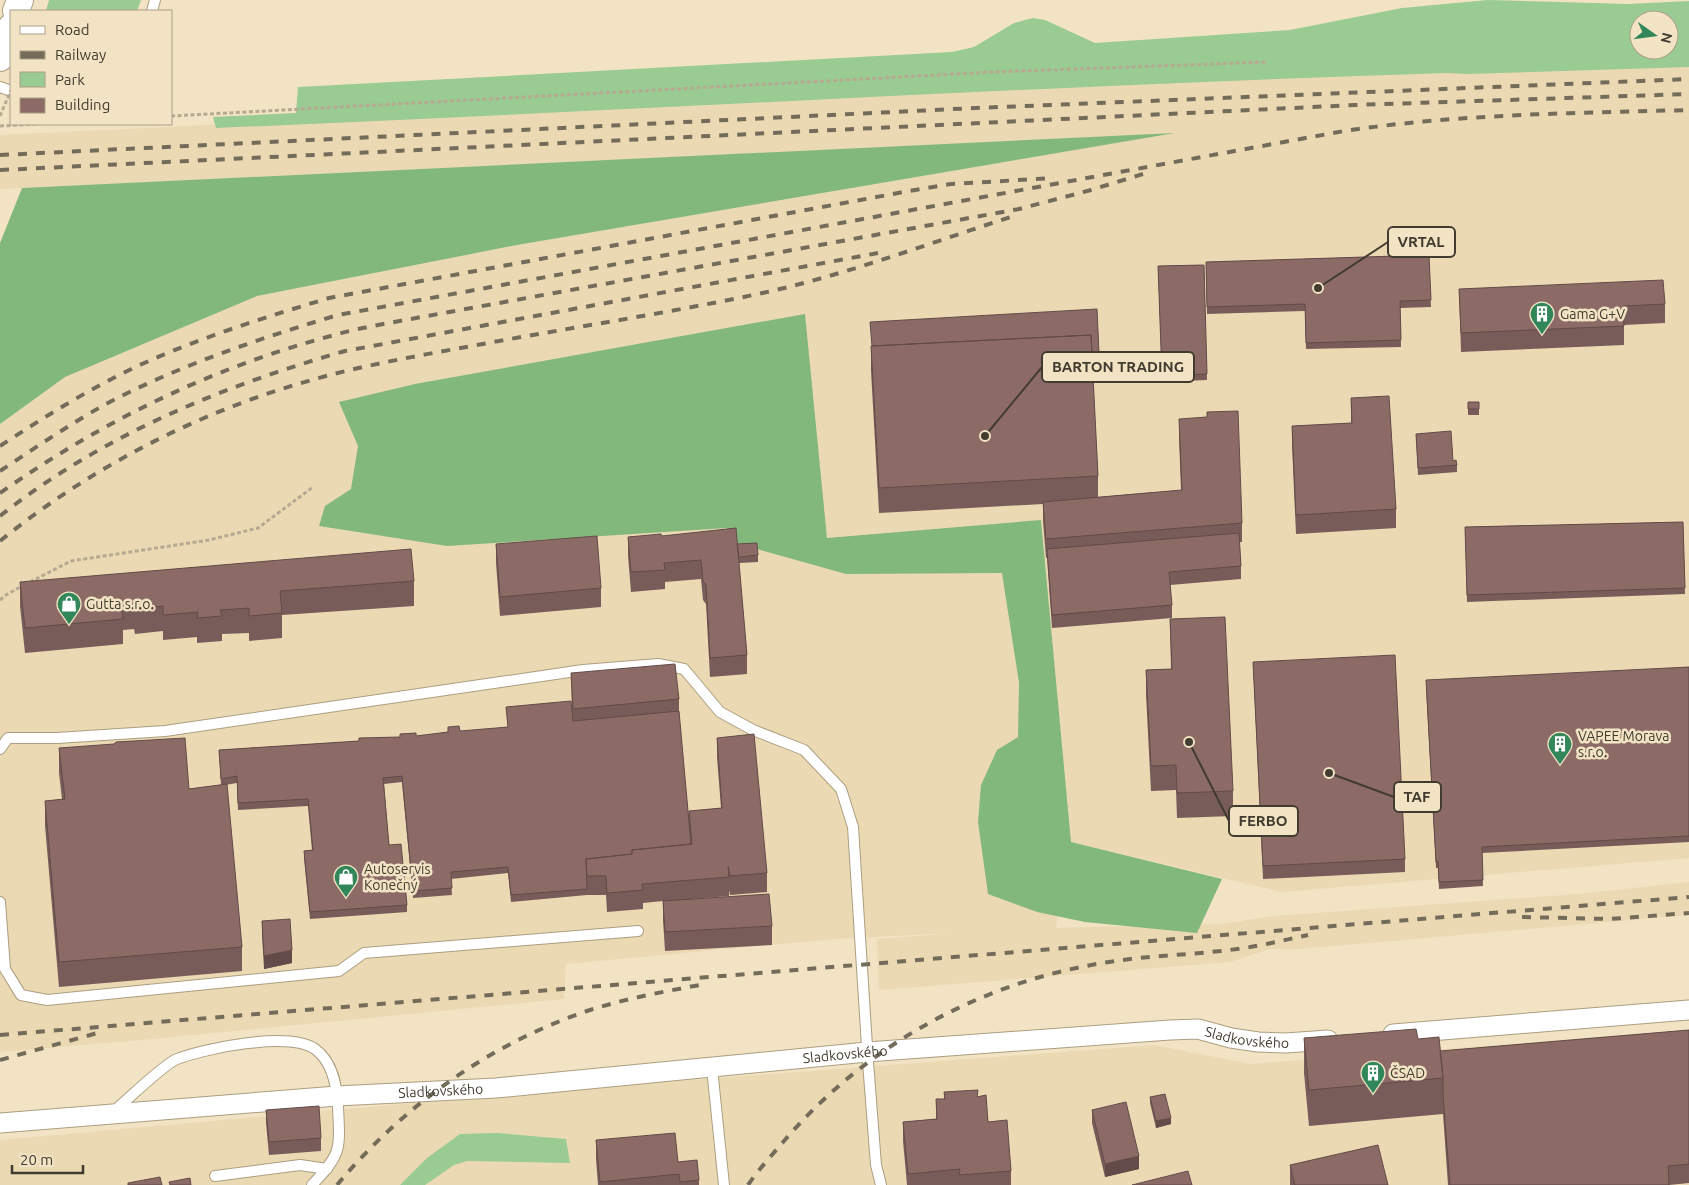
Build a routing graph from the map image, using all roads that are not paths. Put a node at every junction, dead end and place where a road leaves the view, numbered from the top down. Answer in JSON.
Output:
{"nodes":[{"id":1,"x":10,"y":30,"type":"edge"},
{"id":2,"x":0,"y":58,"type":"edge"},
{"id":3,"x":0,"y":749,"type":"edge"},
{"id":4,"x":0,"y":902,"type":"edge"},
{"id":5,"x":638,"y":931,"type":"dead end"},
{"id":6,"x":1689,"y":1010,"type":"edge"},
{"id":7,"x":1374,"y":1036,"type":"edge"},
{"id":8,"x":1345,"y":1038,"type":"edge"},
{"id":9,"x":867,"y":1052,"type":"junction"},
{"id":10,"x":712,"y":1068,"type":"junction"},
{"id":11,"x":338,"y":1096,"type":"junction"},
{"id":12,"x":111,"y":1114,"type":"junction"},
{"id":13,"x":0,"y":1123,"type":"edge"},
{"id":14,"x":327,"y":1169,"type":"junction"},
{"id":15,"x":215,"y":1176,"type":"dead end"},
{"id":16,"x":312,"y":1185,"type":"edge"},
{"id":17,"x":724,"y":1185,"type":"edge"},
{"id":18,"x":880,"y":1185,"type":"edge"}],
"edges":[{"from":1,"to":2,"type":"street"},
{"from":3,"to":9,"type":"lane"},
{"from":4,"to":5,"type":"lane"},
{"from":6,"to":7,"type":"street"},
{"from":8,"to":9,"type":"street","name":"Sladkovského"},
{"from":9,"to":10,"type":"street","name":"Sladkovského"},
{"from":9,"to":18,"type":"lane"},
{"from":10,"to":11,"type":"street","name":"Sladkovského"},
{"from":10,"to":17,"type":"lane"},
{"from":11,"to":12,"type":"street","name":"Sladkovského"},
{"from":11,"to":12,"type":"lane"},
{"from":11,"to":14,"type":"lane"},
{"from":12,"to":13,"type":"street","name":"Sladkovského"},
{"from":14,"to":15,"type":"lane"},
{"from":14,"to":16,"type":"lane"}]}
